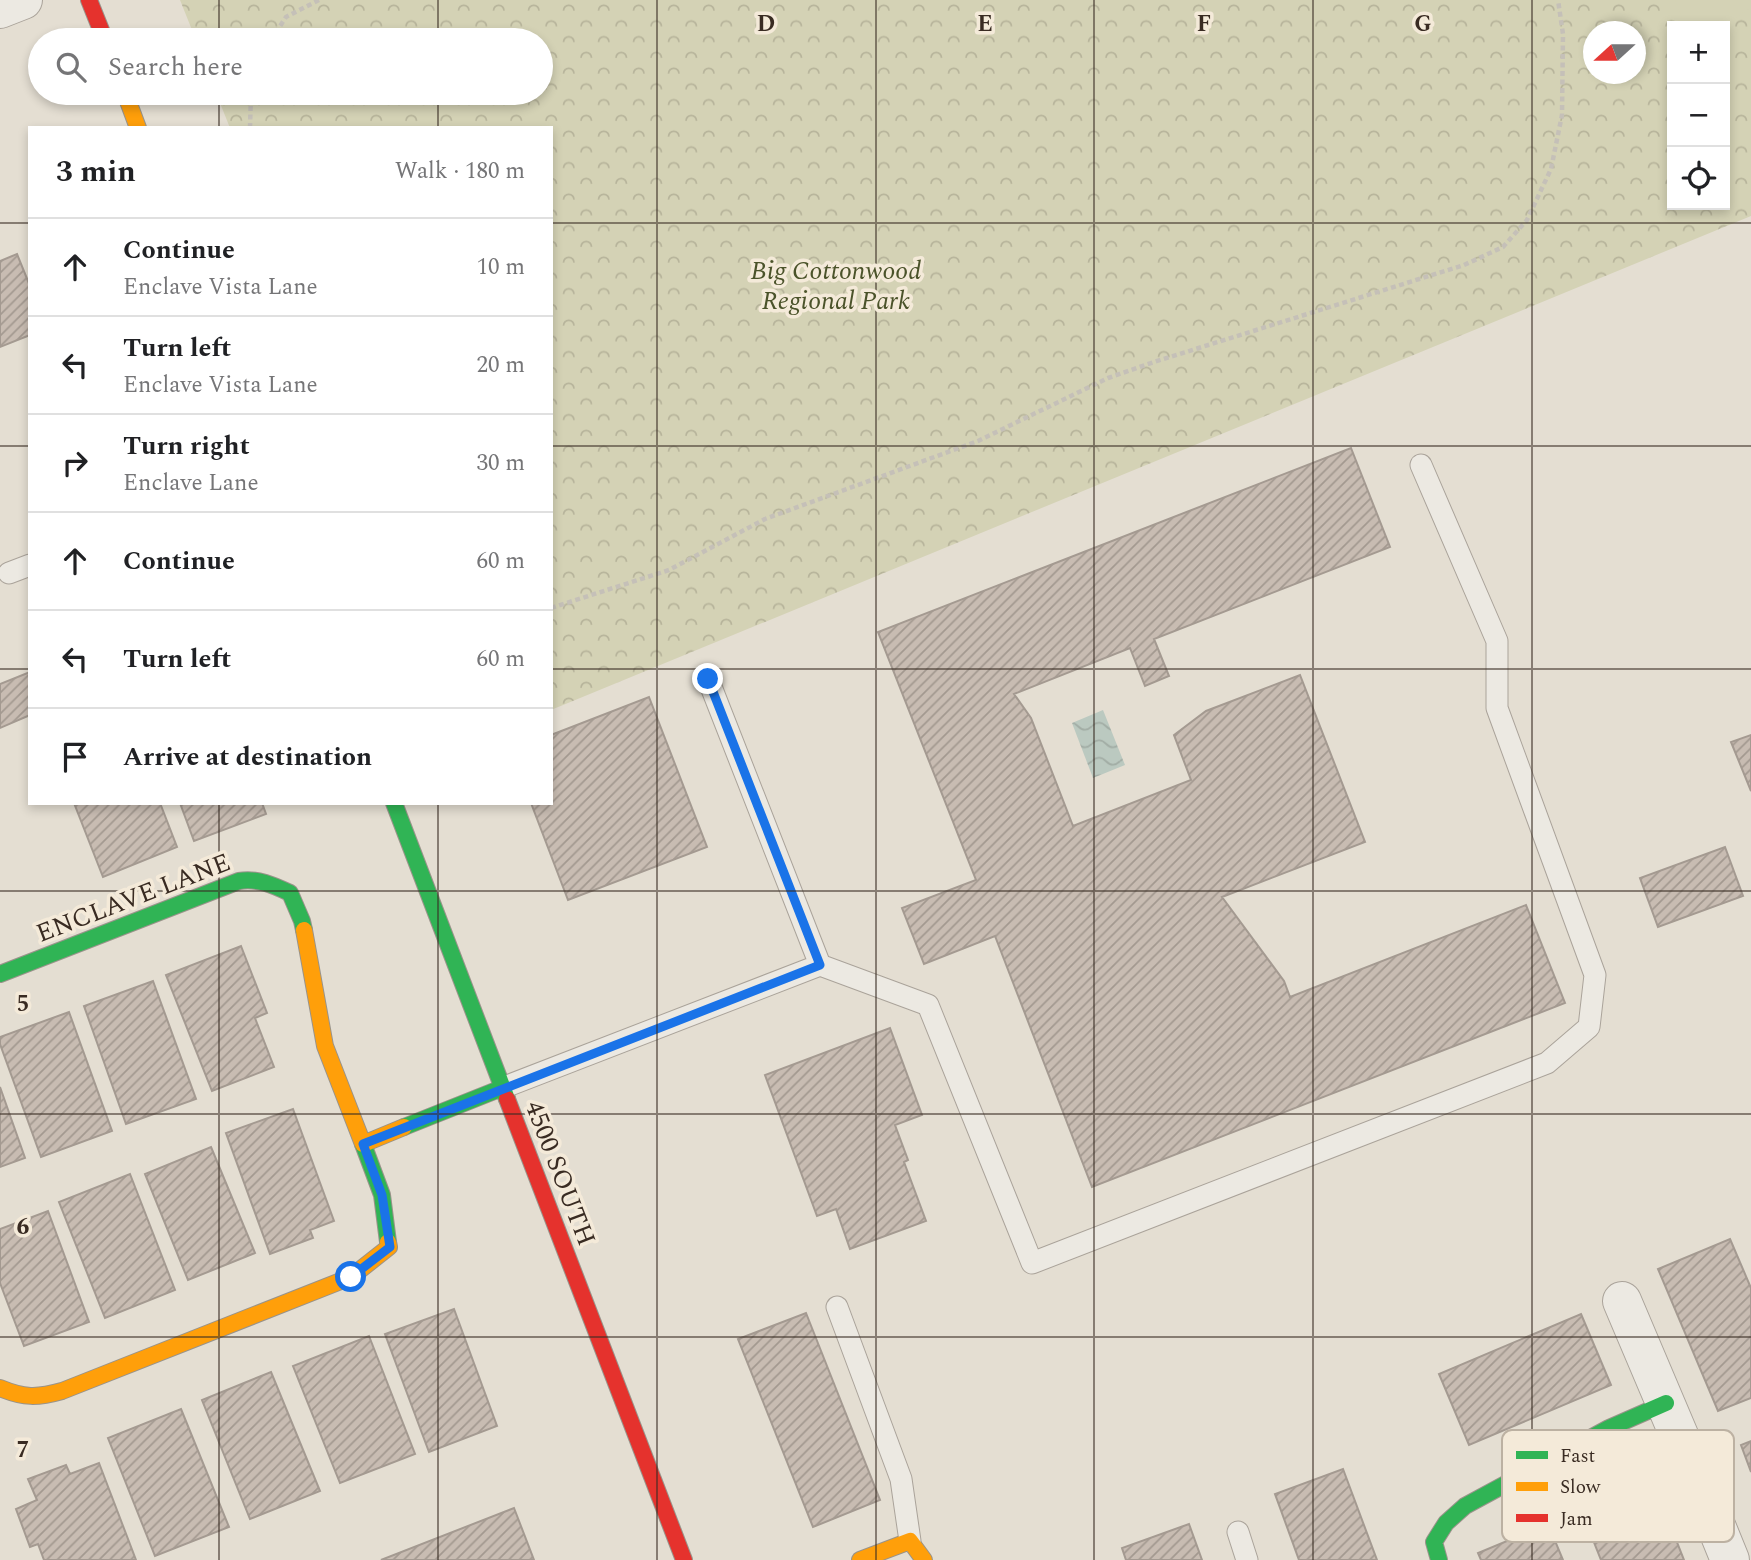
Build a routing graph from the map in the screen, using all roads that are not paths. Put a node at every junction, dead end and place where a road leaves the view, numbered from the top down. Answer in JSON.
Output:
{"nodes":[{"id":1,"x":23,"y":0,"type":"edge"},
{"id":2,"x":90,"y":0,"type":"edge"},
{"id":3,"x":0,"y":9,"type":"edge"},
{"id":4,"x":100,"y":28,"type":"edge"},
{"id":5,"x":129,"y":105,"type":"edge"},
{"id":6,"x":137,"y":126,"type":"edge"},
{"id":7,"x":1422,"y":465,"type":"dead end"},
{"id":8,"x":28,"y":566,"type":"edge"},
{"id":9,"x":9,"y":573,"type":"dead end"},
{"id":10,"x":708,"y":679,"type":"dead end"},
{"id":11,"x":395,"y":805,"type":"edge"},
{"id":12,"x":820,"y":965,"type":"junction"},
{"id":13,"x":0,"y":974,"type":"edge"},
{"id":14,"x":502,"y":1088,"type":"junction"},
{"id":15,"x":363,"y":1144,"type":"junction"},
{"id":16,"x":1622,"y":1301,"type":"dead end"},
{"id":17,"x":837,"y":1307,"type":"dead end"},
{"id":18,"x":0,"y":1388,"type":"edge"},
{"id":19,"x":1666,"y":1403,"type":"junction"},
{"id":20,"x":1605,"y":1430,"type":"edge"},
{"id":21,"x":1677,"y":1430,"type":"edge"},
{"id":22,"x":1502,"y":1486,"type":"edge"},
{"id":23,"x":1238,"y":1532,"type":"dead end"},
{"id":24,"x":910,"y":1541,"type":"junction"},
{"id":25,"x":1723,"y":1542,"type":"edge"},
{"id":26,"x":684,"y":1560,"type":"edge"},
{"id":27,"x":860,"y":1560,"type":"edge"},
{"id":28,"x":924,"y":1560,"type":"edge"},
{"id":29,"x":1247,"y":1560,"type":"edge"},
{"id":30,"x":1439,"y":1560,"type":"edge"},
{"id":31,"x":1730,"y":1560,"type":"edge"}],
"edges":[{"from":1,"to":3,"type":"street"},
{"from":2,"to":4,"type":"street"},
{"from":5,"to":6,"type":"street"},
{"from":7,"to":12,"type":"lane"},
{"from":8,"to":9,"type":"lane"},
{"from":10,"to":12,"type":"lane"},
{"from":11,"to":14,"type":"street","name":"4500 SOUTH"},
{"from":12,"to":14,"type":"lane"},
{"from":13,"to":15,"type":"street","name":"ENCLAVE LANE"},
{"from":14,"to":15,"type":"street"},
{"from":14,"to":26,"type":"street","name":"4500 SOUTH"},
{"from":15,"to":18,"type":"street","name":"ENCLAVE LANE"},
{"from":16,"to":19,"type":"street"},
{"from":17,"to":24,"type":"lane"},
{"from":19,"to":20,"type":"street"},
{"from":19,"to":21,"type":"street"},
{"from":22,"to":30,"type":"street"},
{"from":23,"to":29,"type":"lane"},
{"from":24,"to":27,"type":"street"},
{"from":24,"to":28,"type":"street"},
{"from":25,"to":31,"type":"street"}]}
